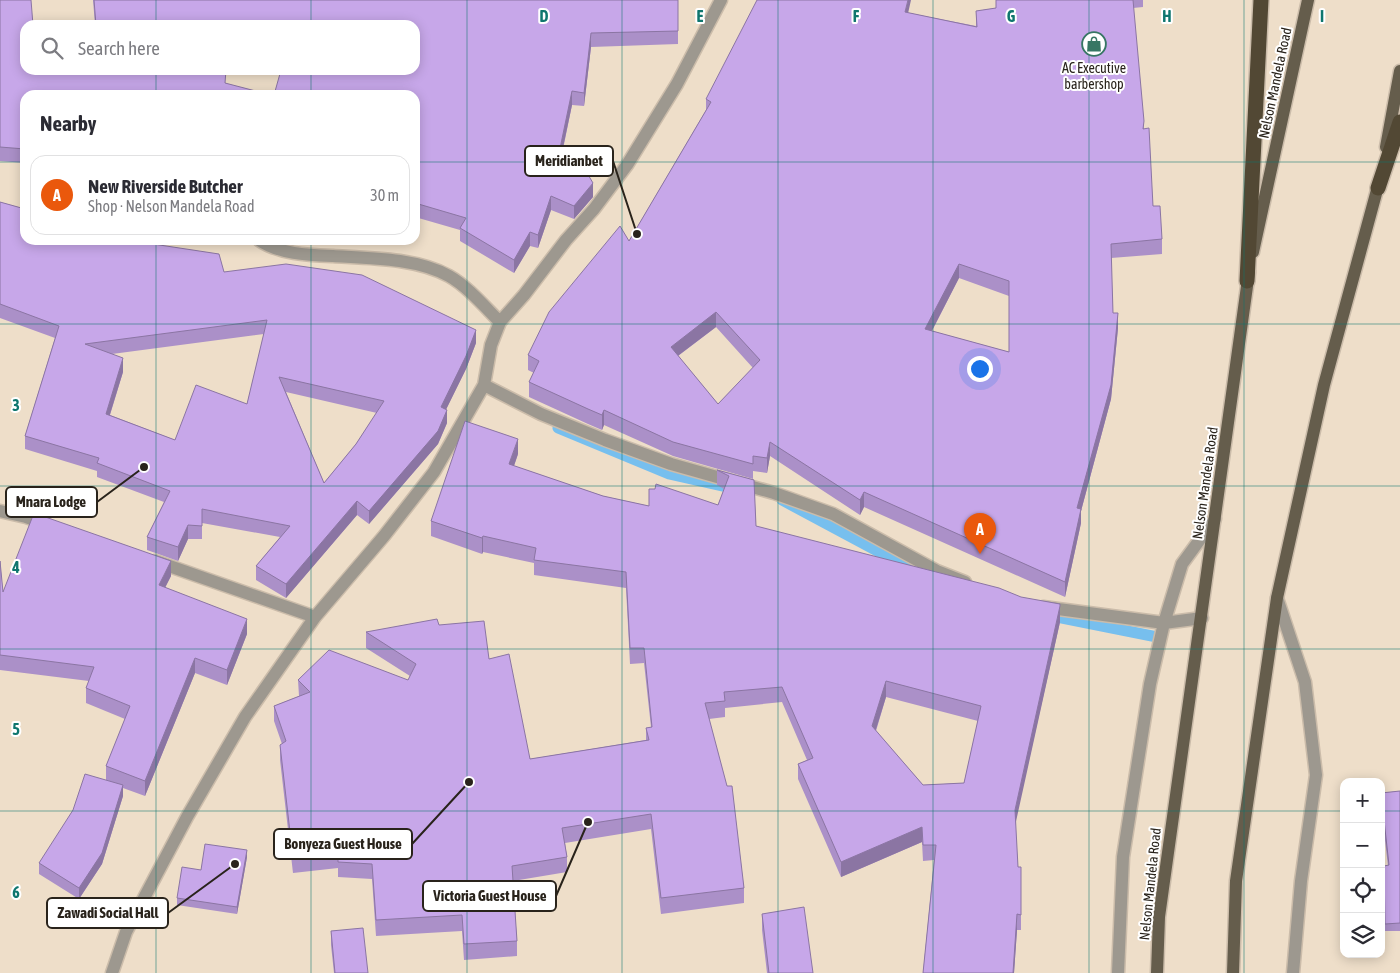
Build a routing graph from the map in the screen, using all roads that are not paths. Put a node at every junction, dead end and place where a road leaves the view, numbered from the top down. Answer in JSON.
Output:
{"nodes":[{"id":1,"x":721,"y":0,"type":"edge"},
{"id":2,"x":1261,"y":0,"type":"edge"},
{"id":3,"x":1308,"y":0,"type":"edge"},
{"id":4,"x":1400,"y":71,"type":"edge"},
{"id":5,"x":1400,"y":122,"type":"edge"},
{"id":6,"x":1378,"y":188,"type":"junction"},
{"id":7,"x":267,"y":245,"type":"edge"},
{"id":8,"x":1247,"y":281,"type":"junction"},
{"id":9,"x":500,"y":322,"type":"junction"},
{"id":10,"x":484,"y":385,"type":"junction"},
{"id":11,"x":0,"y":511,"type":"edge"},
{"id":12,"x":1215,"y":519,"type":"junction"},
{"id":13,"x":54,"y":527,"type":"edge"},
{"id":14,"x":147,"y":558,"type":"edge"},
{"id":15,"x":981,"y":588,"type":"edge"},
{"id":16,"x":1277,"y":598,"type":"junction"},
{"id":17,"x":1033,"y":606,"type":"edge"},
{"id":18,"x":316,"y":617,"type":"junction"},
{"id":19,"x":1202,"y":618,"type":"junction"},
{"id":20,"x":1164,"y":623,"type":"junction"},
{"id":21,"x":112,"y":973,"type":"edge"},
{"id":22,"x":1118,"y":973,"type":"edge"},
{"id":23,"x":1157,"y":973,"type":"edge"},
{"id":24,"x":1233,"y":973,"type":"edge"},
{"id":25,"x":1293,"y":973,"type":"edge"}],
"edges":[{"from":1,"to":9,"type":"street"},
{"from":2,"to":8,"type":"highway"},
{"from":3,"to":8,"type":"main road","name":"Nelson Mandela Road"},
{"from":4,"to":6,"type":"main road"},
{"from":5,"to":6,"type":"highway"},
{"from":6,"to":16,"type":"main road"},
{"from":7,"to":9,"type":"street"},
{"from":8,"to":12,"type":"main road","name":"Nelson Mandela Road"},
{"from":9,"to":10,"type":"street"},
{"from":10,"to":15,"type":"street"},
{"from":10,"to":18,"type":"street"},
{"from":11,"to":13,"type":"street"},
{"from":12,"to":19,"type":"main road","name":"Nelson Mandela Road"},
{"from":12,"to":20,"type":"street"},
{"from":14,"to":18,"type":"street"},
{"from":16,"to":24,"type":"main road"},
{"from":16,"to":25,"type":"street"},
{"from":17,"to":20,"type":"street"},
{"from":18,"to":21,"type":"street"},
{"from":19,"to":20,"type":"street"},
{"from":19,"to":23,"type":"main road","name":"Nelson Mandela Road"},
{"from":20,"to":22,"type":"street"}]}
